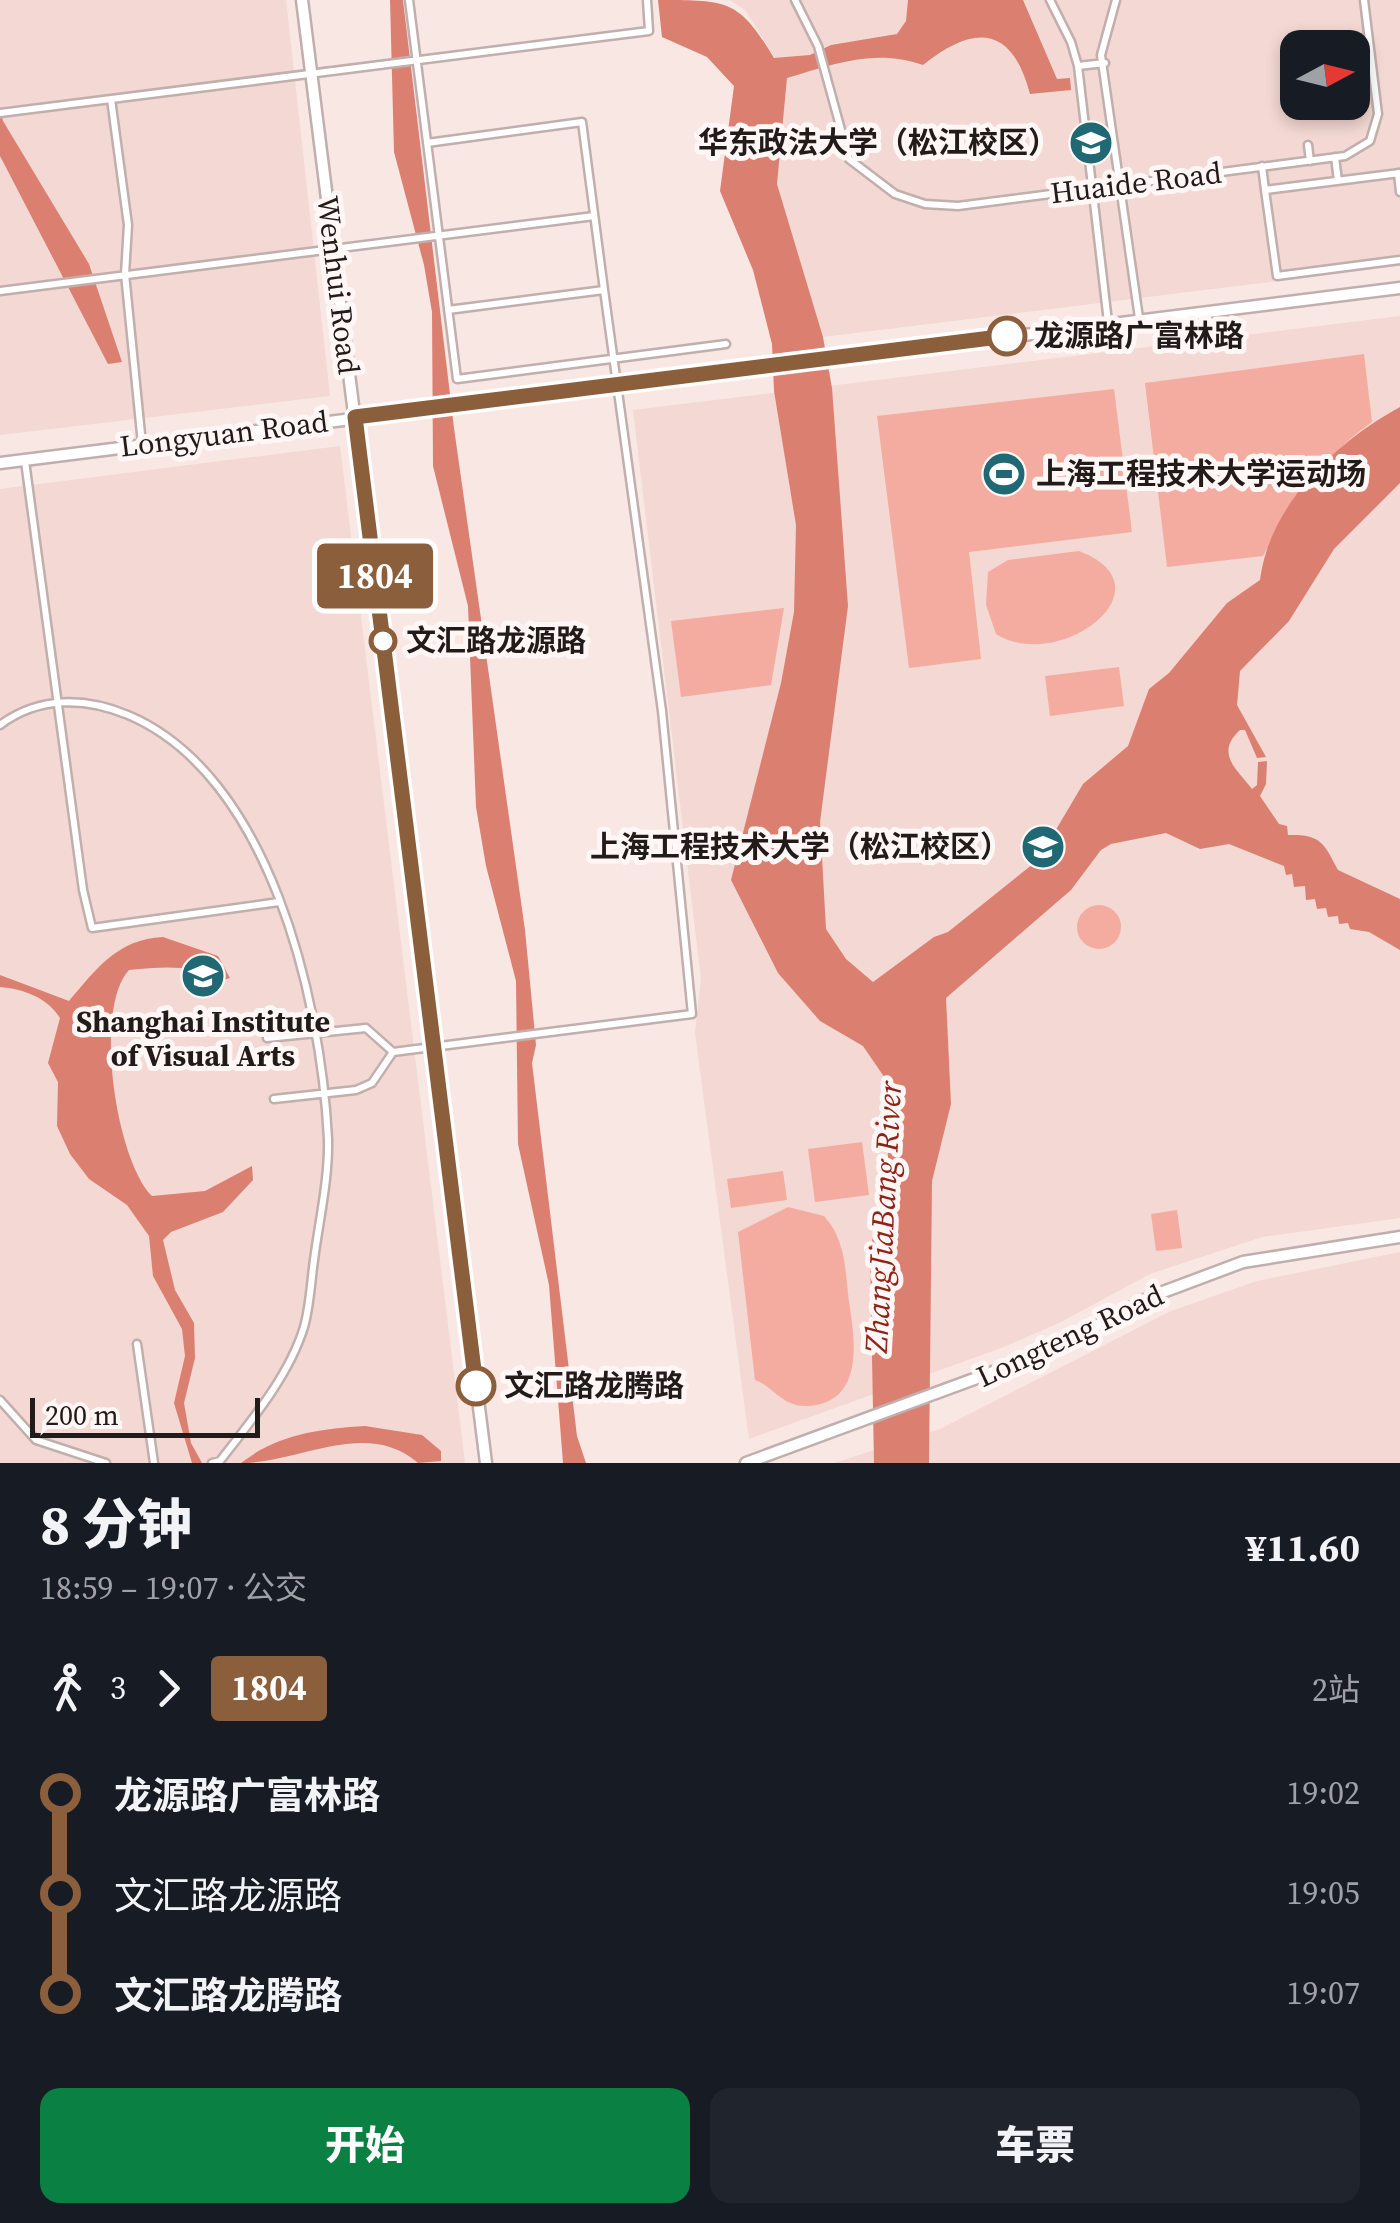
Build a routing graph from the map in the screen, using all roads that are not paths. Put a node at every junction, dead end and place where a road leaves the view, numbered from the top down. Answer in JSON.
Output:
{"nodes":[{"id":1,"x":302,"y":0,"type":"edge"},
{"id":2,"x":409,"y":0,"type":"edge"},
{"id":3,"x":647,"y":0,"type":"edge"},
{"id":4,"x":795,"y":0,"type":"edge"},
{"id":5,"x":1050,"y":0,"type":"edge"},
{"id":6,"x":1116,"y":0,"type":"edge"},
{"id":7,"x":1364,"y":0,"type":"edge"},
{"id":8,"x":416,"y":61,"type":"junction"},
{"id":9,"x":1105,"y":63,"type":"junction"},
{"id":10,"x":1078,"y":66,"type":"junction"},
{"id":11,"x":312,"y":75,"type":"junction"},
{"id":12,"x":111,"y":99,"type":"junction"},
{"id":13,"x":3,"y":112,"type":"edge"},
{"id":14,"x":427,"y":143,"type":"junction"},
{"id":15,"x":1308,"y":145,"type":"dead end"},
{"id":16,"x":1335,"y":157,"type":"junction"},
{"id":17,"x":1310,"y":160,"type":"junction"},
{"id":18,"x":1262,"y":166,"type":"junction"},
{"id":19,"x":1399,"y":173,"type":"edge"},
{"id":20,"x":1338,"y":181,"type":"junction"},
{"id":21,"x":1123,"y":184,"type":"junction"},
{"id":22,"x":1092,"y":188,"type":"junction"},
{"id":23,"x":1265,"y":190,"type":"junction"},
{"id":24,"x":1400,"y":192,"type":"edge"},
{"id":25,"x":594,"y":216,"type":"junction"},
{"id":26,"x":439,"y":235,"type":"junction"},
{"id":27,"x":334,"y":249,"type":"junction"},
{"id":28,"x":1400,"y":260,"type":"edge"},
{"id":29,"x":125,"y":274,"type":"junction"},
{"id":30,"x":1400,"y":288,"type":"edge"},
{"id":31,"x":604,"y":290,"type":"junction"},
{"id":32,"x":0,"y":291,"type":"edge"},
{"id":33,"x":448,"y":310,"type":"junction"},
{"id":34,"x":1139,"y":318,"type":"junction"},
{"id":35,"x":1108,"y":322,"type":"junction"},
{"id":36,"x":726,"y":344,"type":"dead end"},
{"id":37,"x":613,"y":358,"type":"junction"},
{"id":38,"x":618,"y":384,"type":"junction"},
{"id":39,"x":355,"y":417,"type":"junction"},
{"id":40,"x":142,"y":444,"type":"junction"},
{"id":41,"x":25,"y":459,"type":"junction"},
{"id":42,"x":0,"y":462,"type":"edge"},
{"id":43,"x":59,"y":700,"type":"junction"},
{"id":44,"x":0,"y":726,"type":"edge"},
{"id":45,"x":279,"y":902,"type":"junction"},
{"id":46,"x":316,"y":1030,"type":"junction"},
{"id":47,"x":267,"y":1038,"type":"dead end"},
{"id":48,"x":434,"y":1045,"type":"junction"},
{"id":49,"x":394,"y":1052,"type":"junction"},
{"id":50,"x":324,"y":1093,"type":"junction"},
{"id":51,"x":274,"y":1099,"type":"dead end"},
{"id":52,"x":1400,"y":1237,"type":"edge"},
{"id":53,"x":137,"y":1344,"type":"dead end"},
{"id":54,"x":0,"y":1400,"type":"edge"},
{"id":55,"x":106,"y":1463,"type":"edge"},
{"id":56,"x":154,"y":1463,"type":"edge"},
{"id":57,"x":212,"y":1463,"type":"edge"},
{"id":58,"x":486,"y":1463,"type":"edge"},
{"id":59,"x":746,"y":1463,"type":"edge"}],
"edges":[{"from":1,"to":11,"type":"main road","name":"Wenhui Road"},
{"from":2,"to":8,"type":"street"},
{"from":3,"to":8,"type":"street"},
{"from":4,"to":22,"type":"street","name":"Huaide Road"},
{"from":5,"to":10,"type":"street"},
{"from":6,"to":9,"type":"street"},
{"from":7,"to":16,"type":"street","name":"Huaide Road"},
{"from":8,"to":11,"type":"street"},
{"from":8,"to":14,"type":"street"},
{"from":9,"to":10,"type":"street"},
{"from":9,"to":21,"type":"street"},
{"from":10,"to":22,"type":"street"},
{"from":11,"to":12,"type":"street"},
{"from":11,"to":27,"type":"main road","name":"Wenhui Road"},
{"from":12,"to":13,"type":"street"},
{"from":12,"to":29,"type":"street"},
{"from":14,"to":25,"type":"street"},
{"from":14,"to":26,"type":"street"},
{"from":15,"to":17,"type":"street"},
{"from":16,"to":17,"type":"street","name":"Huaide Road"},
{"from":16,"to":20,"type":"street"},
{"from":17,"to":18,"type":"street","name":"Huaide Road"},
{"from":18,"to":21,"type":"street","name":"Huaide Road"},
{"from":18,"to":23,"type":"street"},
{"from":19,"to":20,"type":"street"},
{"from":19,"to":24,"type":"street"},
{"from":20,"to":23,"type":"street"},
{"from":21,"to":22,"type":"street","name":"Huaide Road"},
{"from":21,"to":34,"type":"street"},
{"from":22,"to":35,"type":"street"},
{"from":23,"to":28,"type":"street"},
{"from":25,"to":26,"type":"street"},
{"from":25,"to":31,"type":"street"},
{"from":26,"to":27,"type":"street"},
{"from":26,"to":33,"type":"street"},
{"from":27,"to":29,"type":"street"},
{"from":27,"to":39,"type":"main road","name":"Wenhui Road"},
{"from":29,"to":32,"type":"street"},
{"from":29,"to":40,"type":"street"},
{"from":30,"to":34,"type":"main road","name":"Longyuan Road"},
{"from":31,"to":33,"type":"street"},
{"from":31,"to":37,"type":"street"},
{"from":33,"to":37,"type":"street"},
{"from":34,"to":35,"type":"main road","name":"Longyuan Road"},
{"from":35,"to":38,"type":"main road","name":"Longyuan Road"},
{"from":36,"to":37,"type":"street"},
{"from":37,"to":38,"type":"street"},
{"from":38,"to":39,"type":"main road","name":"Longyuan Road"},
{"from":38,"to":48,"type":"street"},
{"from":39,"to":40,"type":"main road","name":"Longyuan Road"},
{"from":39,"to":48,"type":"main road","name":"Wenhui Road"},
{"from":40,"to":41,"type":"main road","name":"Longyuan Road"},
{"from":41,"to":42,"type":"main road","name":"Longyuan Road"},
{"from":41,"to":43,"type":"street"},
{"from":43,"to":44,"type":"street"},
{"from":43,"to":45,"type":"street"},
{"from":43,"to":45,"type":"street"},
{"from":45,"to":46,"type":"street"},
{"from":46,"to":47,"type":"street"},
{"from":46,"to":49,"type":"street"},
{"from":46,"to":50,"type":"street"},
{"from":48,"to":49,"type":"street"},
{"from":48,"to":58,"type":"main road","name":"Wenhui Road"},
{"from":49,"to":50,"type":"street"},
{"from":50,"to":51,"type":"street"},
{"from":50,"to":57,"type":"street"},
{"from":52,"to":59,"type":"main road","name":"Longteng Road"},
{"from":53,"to":56,"type":"street"},
{"from":54,"to":55,"type":"street"}]}
